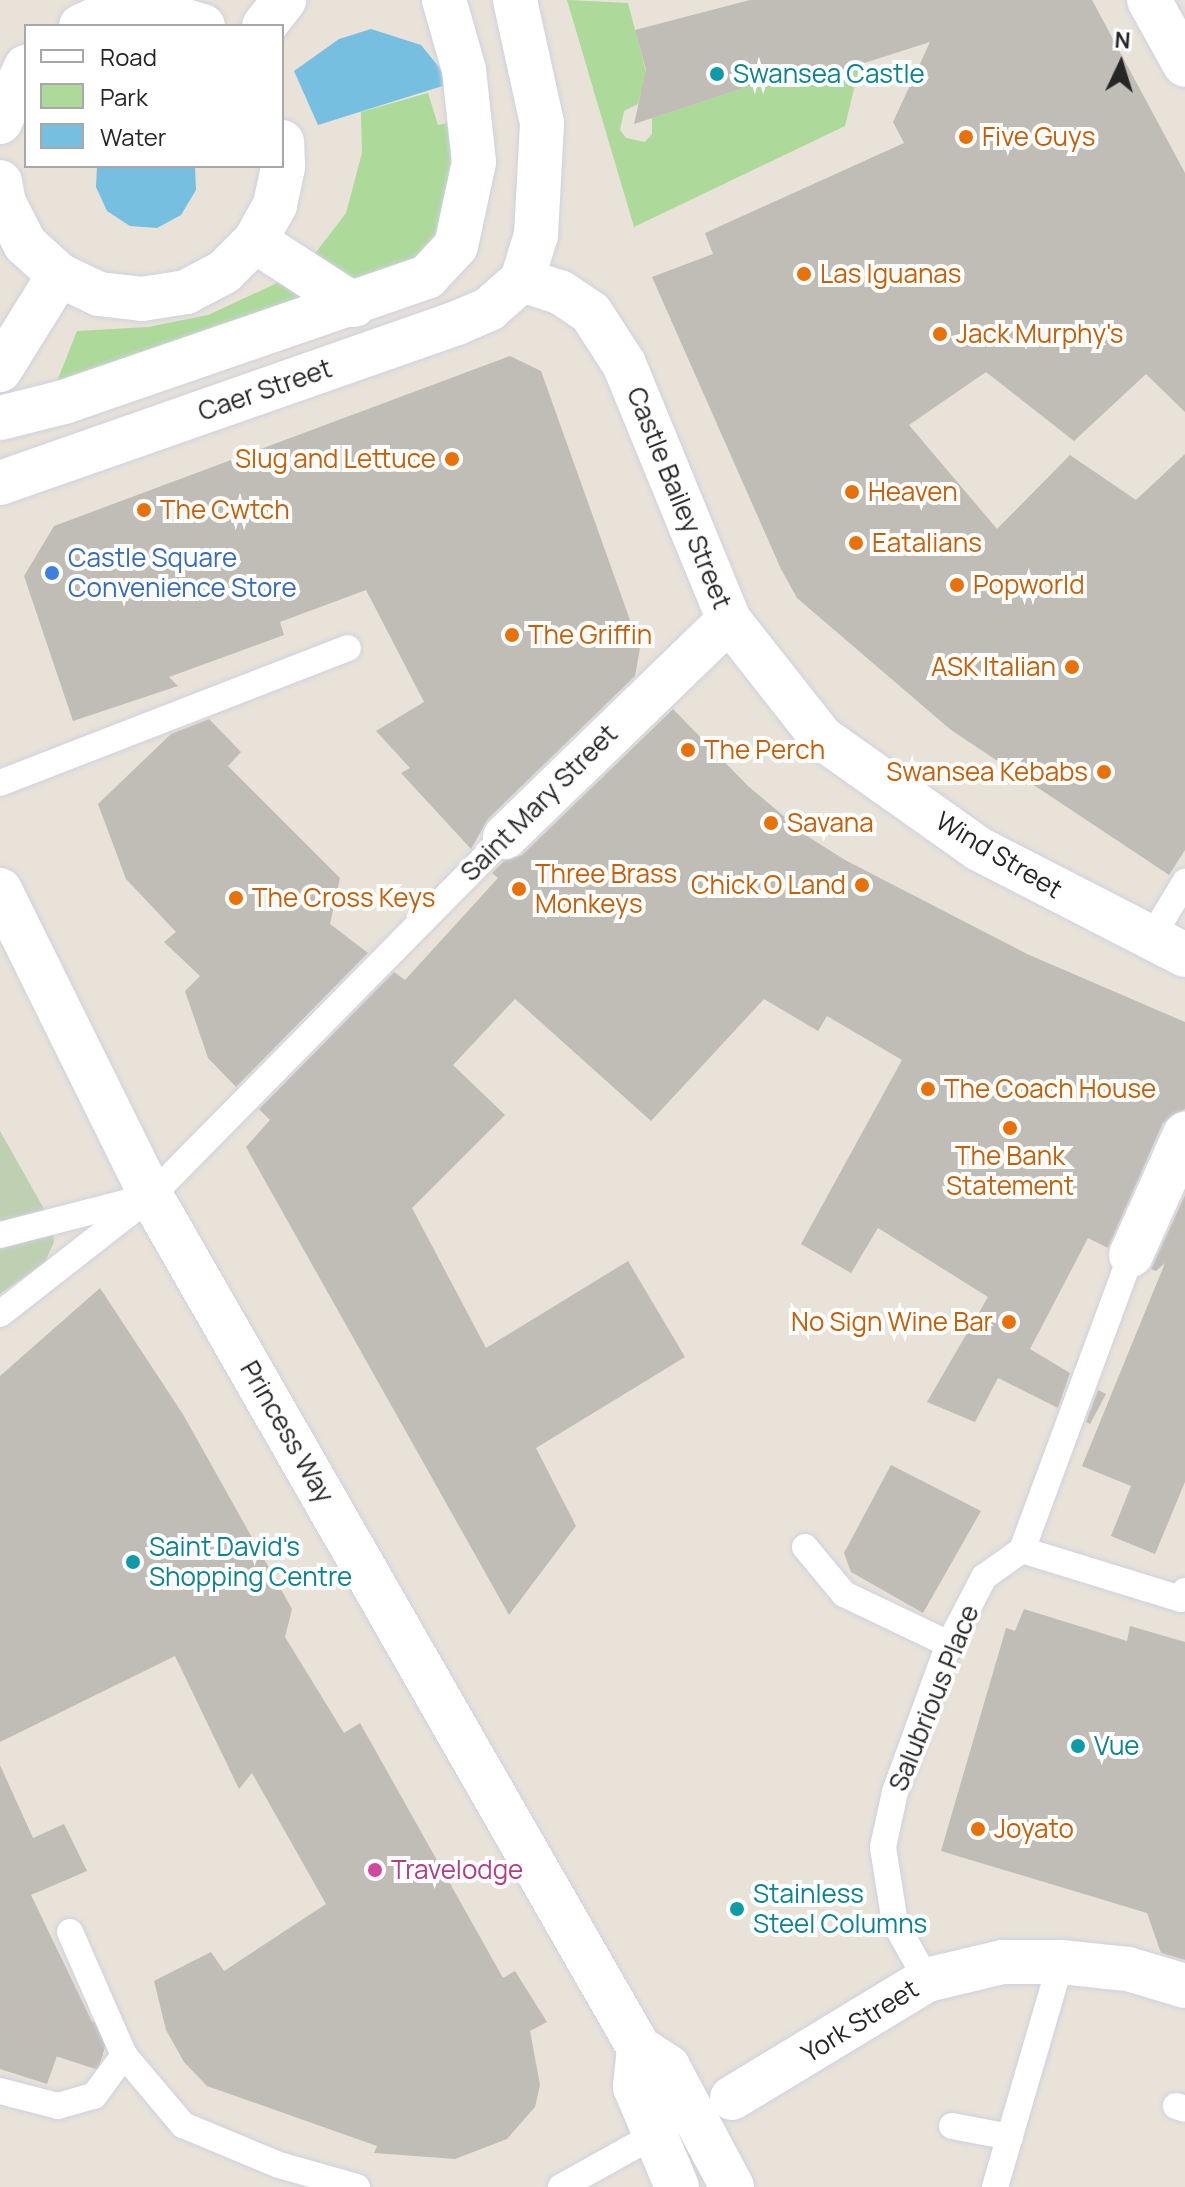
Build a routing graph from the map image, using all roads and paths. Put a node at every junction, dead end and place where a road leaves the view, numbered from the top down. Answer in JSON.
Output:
{"nodes":[{"id":1,"x":284,"y":0,"type":"edge"},
{"id":2,"x":444,"y":0,"type":"edge"},
{"id":3,"x":515,"y":0,"type":"edge"},
{"id":4,"x":1149,"y":0,"type":"edge"},
{"id":5,"x":86,"y":24,"type":"edge"},
{"id":6,"x":196,"y":24,"type":"edge"},
{"id":7,"x":266,"y":24,"type":"edge"},
{"id":8,"x":1185,"y":65,"type":"edge"},
{"id":9,"x":24,"y":71,"type":"edge"},
{"id":10,"x":0,"y":119,"type":"edge"},
{"id":11,"x":283,"y":168,"type":"edge"},
{"id":12,"x":0,"y":182,"type":"edge"},
{"id":13,"x":255,"y":241,"type":"junction"},
{"id":14,"x":59,"y":275,"type":"junction"},
{"id":15,"x":522,"y":280,"type":"junction"},
{"id":16,"x":354,"y":305,"type":"junction"},
{"id":17,"x":0,"y":370,"type":"edge"},
{"id":18,"x":0,"y":418,"type":"edge"},
{"id":19,"x":0,"y":483,"type":"edge"},
{"id":20,"x":729,"y":620,"type":"junction"},
{"id":21,"x":348,"y":648,"type":"dead end"},
{"id":22,"x":822,"y":738,"type":"joint"},
{"id":23,"x":0,"y":783,"type":"edge"},
{"id":24,"x":505,"y":837,"type":"joint"},
{"id":25,"x":1185,"y":882,"type":"edge"},
{"id":26,"x":0,"y":890,"type":"edge"},
{"id":27,"x":1168,"y":948,"type":"edge"},
{"id":28,"x":1185,"y":1134,"type":"edge"},
{"id":29,"x":151,"y":1196,"type":"junction"},
{"id":30,"x":0,"y":1235,"type":"edge"},
{"id":31,"x":1131,"y":1255,"type":"joint"},
{"id":32,"x":0,"y":1314,"type":"edge"},
{"id":33,"x":805,"y":1547,"type":"dead end"},
{"id":34,"x":1022,"y":1550,"type":"junction"},
{"id":35,"x":1185,"y":1591,"type":"edge"},
{"id":36,"x":949,"y":1644,"type":"junction"},
{"id":37,"x":70,"y":1932,"type":"dead end"},
{"id":38,"x":1061,"y":1962,"type":"junction"},
{"id":39,"x":927,"y":1980,"type":"junction"},
{"id":40,"x":1185,"y":1986,"type":"edge"},
{"id":41,"x":639,"y":2048,"type":"junction"},
{"id":42,"x":124,"y":2055,"type":"junction"},
{"id":43,"x":0,"y":2091,"type":"edge"},
{"id":44,"x":713,"y":2106,"type":"junction"},
{"id":45,"x":952,"y":2126,"type":"dead end"},
{"id":46,"x":653,"y":2134,"type":"junction"},
{"id":47,"x":1010,"y":2137,"type":"junction"},
{"id":48,"x":275,"y":2176,"type":"edge"},
{"id":49,"x":357,"y":2187,"type":"edge"},
{"id":50,"x":561,"y":2187,"type":"edge"},
{"id":51,"x":677,"y":2187,"type":"edge"},
{"id":52,"x":732,"y":2187,"type":"edge"},
{"id":53,"x":995,"y":2187,"type":"edge"}],
"edges":[{"from":1,"to":7,"type":"street"},
{"from":2,"to":16,"type":"street"},
{"from":3,"to":15,"type":"street"},
{"from":4,"to":8,"type":"street"},
{"from":5,"to":6,"type":"street"},
{"from":9,"to":10,"type":"street"},
{"from":11,"to":13,"type":"street"},
{"from":12,"to":14,"type":"street"},
{"from":13,"to":14,"type":"street"},
{"from":13,"to":16,"type":"street"},
{"from":14,"to":17,"type":"street"},
{"from":15,"to":19,"type":"street","name":"Caer Street"},
{"from":15,"to":20,"type":"street","name":"Castle Bailey Street"},
{"from":16,"to":18,"type":"street"},
{"from":20,"to":22,"type":"street","name":"Castle Bailey Street"},
{"from":20,"to":24,"type":"street","name":"Saint Mary Street"},
{"from":21,"to":23,"type":"lane"},
{"from":22,"to":27,"type":"street","name":"Wind Street"},
{"from":24,"to":29,"type":"lane","name":"Saint Mary Street"},
{"from":25,"to":27,"type":"lane"},
{"from":26,"to":29,"type":"street","name":"Princess Way"},
{"from":28,"to":31,"type":"street"},
{"from":29,"to":30,"type":"lane"},
{"from":29,"to":32,"type":"lane","name":"Saint Mary Street"},
{"from":29,"to":41,"type":"street","name":"Princess Way"},
{"from":31,"to":34,"type":"lane"},
{"from":33,"to":36,"type":"lane"},
{"from":34,"to":35,"type":"lane"},
{"from":34,"to":36,"type":"lane","name":"Salubrious Place"},
{"from":36,"to":39,"type":"lane","name":"Salubrious Place"},
{"from":37,"to":42,"type":"lane"},
{"from":38,"to":39,"type":"street","name":"York Street"},
{"from":38,"to":40,"type":"street","name":"York Street"},
{"from":38,"to":47,"type":"lane"},
{"from":39,"to":44,"type":"street","name":"York Street"},
{"from":41,"to":44,"type":"street","name":"Princess Way"},
{"from":41,"to":46,"type":"street"},
{"from":42,"to":43,"type":"lane"},
{"from":42,"to":48,"type":"lane"},
{"from":44,"to":46,"type":"lane"},
{"from":44,"to":52,"type":"street","name":"Princess Way"},
{"from":45,"to":47,"type":"lane"},
{"from":46,"to":50,"type":"lane"},
{"from":46,"to":51,"type":"street"},
{"from":47,"to":53,"type":"lane"},
{"from":48,"to":49,"type":"lane"}]}
